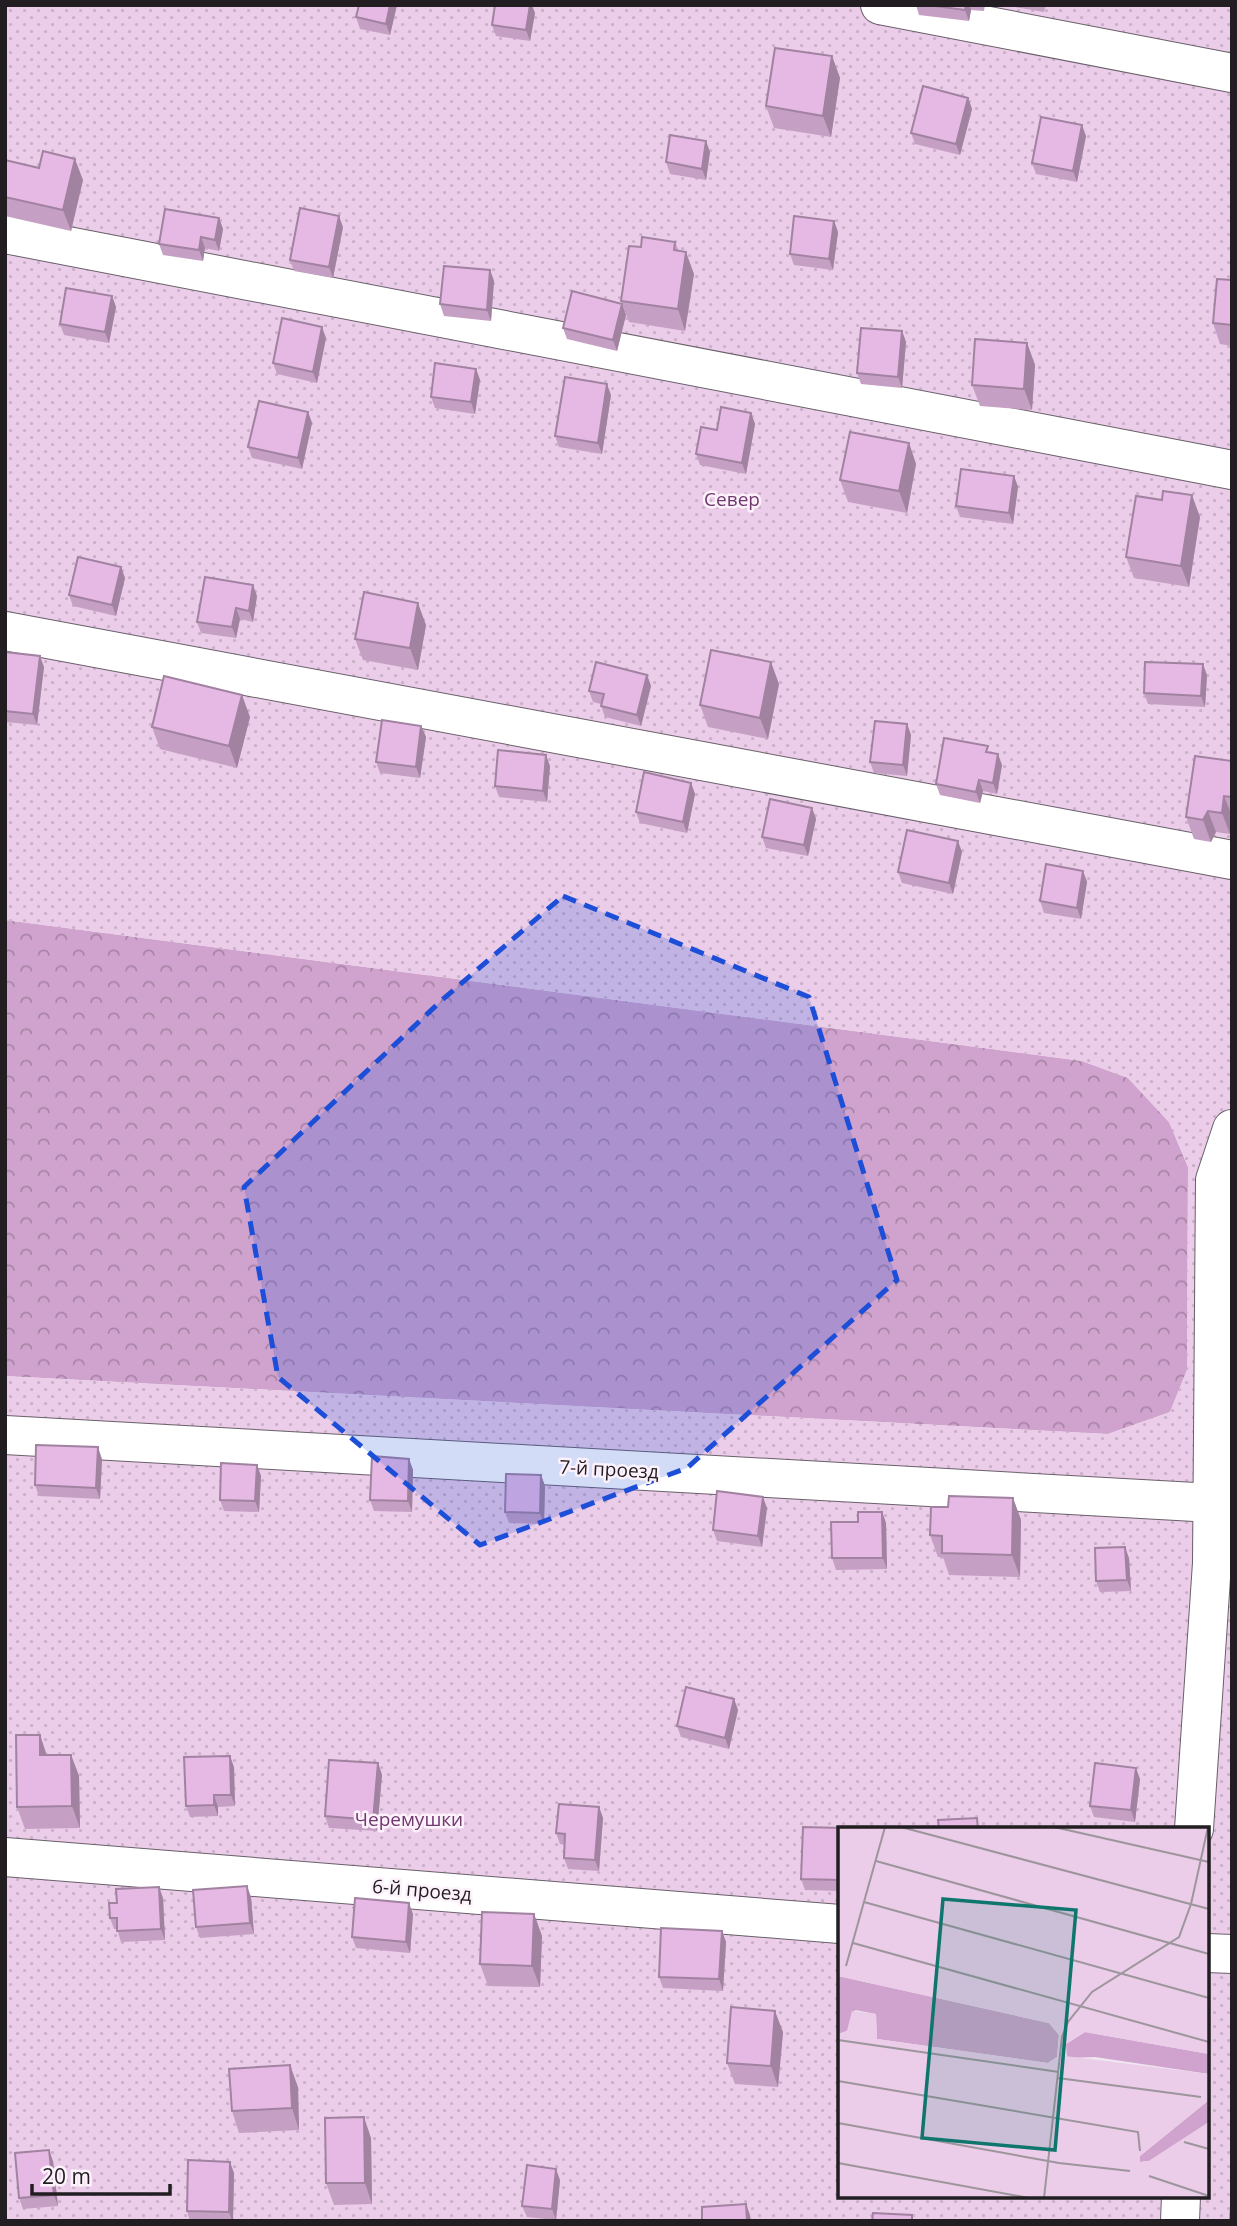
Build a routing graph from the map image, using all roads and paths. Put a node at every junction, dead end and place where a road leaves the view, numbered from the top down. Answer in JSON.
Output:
{"nodes":[{"id":1,"x":880,"y":5,"type":"edge"},
{"id":2,"x":1232,"y":73,"type":"edge"},
{"id":3,"x":5,"y":234,"type":"edge"},
{"id":4,"x":1232,"y":470,"type":"edge"},
{"id":5,"x":5,"y":631,"type":"edge"},
{"id":6,"x":1232,"y":860,"type":"edge"},
{"id":7,"x":1232,"y":1129,"type":"edge"},
{"id":8,"x":5,"y":1435,"type":"edge"},
{"id":9,"x":1213,"y":1503,"type":"junction"},
{"id":10,"x":1222,"y":1563,"type":"edge"},
{"id":11,"x":1194,"y":1827,"type":"edge"},
{"id":12,"x":5,"y":1857,"type":"edge"},
{"id":13,"x":838,"y":1924,"type":"edge"},
{"id":14,"x":1209,"y":1953,"type":"edge"},
{"id":15,"x":1232,"y":1954,"type":"edge"},
{"id":16,"x":1181,"y":2198,"type":"edge"},
{"id":17,"x":1180,"y":2221,"type":"edge"}],
"edges":[{"from":1,"to":2,"type":"street"},
{"from":3,"to":4,"type":"street"},
{"from":5,"to":6,"type":"street"},
{"from":7,"to":9,"type":"street"},
{"from":8,"to":9,"type":"street","name":"7-й проезд"},
{"from":9,"to":10,"type":"street"},
{"from":10,"to":11,"type":"street"},
{"from":12,"to":13,"type":"street","name":"6-й проезд"},
{"from":14,"to":15,"type":"street"},
{"from":16,"to":17,"type":"street"}]}
